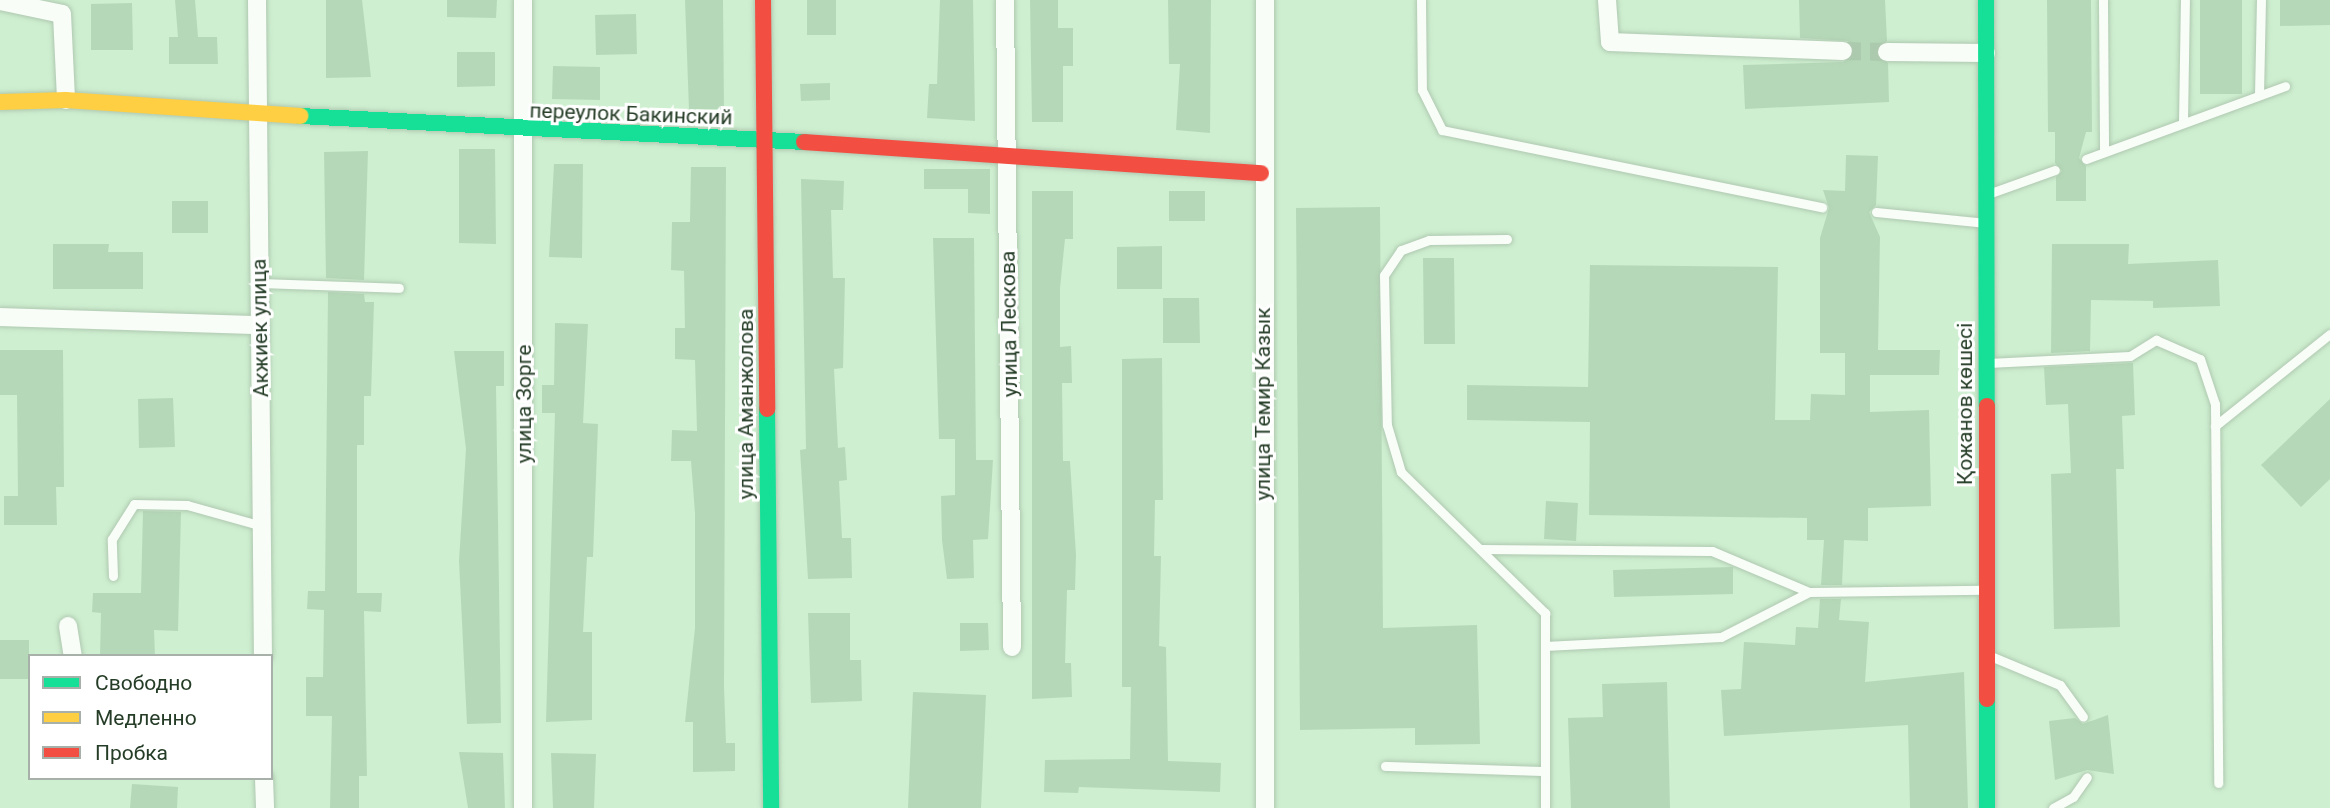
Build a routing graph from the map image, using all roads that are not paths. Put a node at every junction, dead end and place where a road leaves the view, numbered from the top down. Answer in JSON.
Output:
{"nodes":[{"id":1,"x":257,"y":0,"type":"edge"},
{"id":2,"x":523,"y":0,"type":"edge"},
{"id":3,"x":763,"y":0,"type":"edge"},
{"id":4,"x":1005,"y":0,"type":"edge"},
{"id":5,"x":1265,"y":0,"type":"edge"},
{"id":6,"x":1421,"y":0,"type":"edge"},
{"id":7,"x":1607,"y":0,"type":"edge"},
{"id":8,"x":1986,"y":0,"type":"edge"},
{"id":9,"x":2103,"y":0,"type":"edge"},
{"id":10,"x":2185,"y":0,"type":"edge"},
{"id":11,"x":2261,"y":0,"type":"edge"},
{"id":12,"x":0,"y":1,"type":"edge"},
{"id":13,"x":1843,"y":51,"type":"tunnel mouth"},
{"id":14,"x":1887,"y":52,"type":"tunnel mouth"},
{"id":15,"x":1986,"y":53,"type":"junction"},
{"id":16,"x":2285,"y":86,"type":"dead end"},
{"id":17,"x":2259,"y":95,"type":"junction"},
{"id":18,"x":66,"y":100,"type":"junction"},
{"id":19,"x":0,"y":102,"type":"edge"},
{"id":20,"x":259,"y":114,"type":"junction"},
{"id":21,"x":2183,"y":123,"type":"junction"},
{"id":22,"x":524,"y":131,"type":"junction"},
{"id":23,"x":765,"y":139,"type":"junction"},
{"id":24,"x":2104,"y":152,"type":"junction"},
{"id":25,"x":1007,"y":157,"type":"junction"},
{"id":26,"x":2086,"y":159,"type":"dead end"},
{"id":27,"x":2055,"y":170,"type":"dead end"},
{"id":28,"x":1261,"y":173,"type":"junction"},
{"id":29,"x":1986,"y":194,"type":"junction"},
{"id":30,"x":1822,"y":207,"type":"dead end"},
{"id":31,"x":1876,"y":212,"type":"dead end"},
{"id":32,"x":1986,"y":223,"type":"junction"},
{"id":33,"x":1507,"y":239,"type":"dead end"},
{"id":34,"x":258,"y":283,"type":"junction"},
{"id":35,"x":399,"y":288,"type":"dead end"},
{"id":36,"x":0,"y":317,"type":"edge"},
{"id":37,"x":260,"y":325,"type":"junction"},
{"id":38,"x":2330,"y":334,"type":"edge"},
{"id":39,"x":1986,"y":363,"type":"junction"},
{"id":40,"x":2215,"y":426,"type":"junction"},
{"id":41,"x":262,"y":526,"type":"junction"},
{"id":42,"x":1479,"y":549,"type":"junction"},
{"id":43,"x":113,"y":576,"type":"dead end"},
{"id":44,"x":1987,"y":590,"type":"junction"},
{"id":45,"x":1809,"y":592,"type":"junction"},
{"id":46,"x":68,"y":626,"type":"dead end"},
{"id":47,"x":1545,"y":646,"type":"junction"},
{"id":48,"x":1012,"y":647,"type":"dead end"},
{"id":49,"x":73,"y":654,"type":"edge"},
{"id":50,"x":263,"y":654,"type":"edge"},
{"id":51,"x":1987,"y":654,"type":"junction"},
{"id":52,"x":2083,"y":718,"type":"dead end"},
{"id":53,"x":1385,"y":766,"type":"dead end"},
{"id":54,"x":1545,"y":771,"type":"junction"},
{"id":55,"x":2087,"y":776,"type":"dead end"},
{"id":56,"x":264,"y":780,"type":"edge"},
{"id":57,"x":2218,"y":783,"type":"dead end"},
{"id":58,"x":265,"y":808,"type":"edge"},
{"id":59,"x":523,"y":808,"type":"edge"},
{"id":60,"x":771,"y":808,"type":"edge"},
{"id":61,"x":1265,"y":808,"type":"edge"},
{"id":62,"x":1545,"y":808,"type":"edge"},
{"id":63,"x":1987,"y":808,"type":"edge"},
{"id":64,"x":2053,"y":808,"type":"edge"}],
"edges":[{"from":1,"to":20,"type":"street","name":"Акжиек улица"},
{"from":2,"to":22,"type":"street","name":"улица Зорге"},
{"from":3,"to":23,"type":"street","name":"улица Аманжолова"},
{"from":4,"to":25,"type":"street","name":"улица Лескова"},
{"from":5,"to":28,"type":"street","name":"улица Темир Казык"},
{"from":6,"to":30,"type":"lane"},
{"from":7,"to":13,"type":"street"},
{"from":8,"to":15,"type":"street","name":"Қожанов көшесі"},
{"from":9,"to":24,"type":"lane"},
{"from":10,"to":21,"type":"lane"},
{"from":11,"to":17,"type":"lane"},
{"from":12,"to":18,"type":"street"},
{"from":14,"to":15,"type":"street"},
{"from":15,"to":29,"type":"street","name":"Қожанов көшесі"},
{"from":16,"to":17,"type":"lane"},
{"from":17,"to":21,"type":"lane"},
{"from":18,"to":19,"type":"street","name":"переулок Бакинский"},
{"from":18,"to":20,"type":"street","name":"переулок Бакинский"},
{"from":20,"to":22,"type":"street","name":"переулок Бакинский"},
{"from":20,"to":34,"type":"street","name":"Акжиек улица"},
{"from":21,"to":24,"type":"lane"},
{"from":22,"to":23,"type":"street","name":"переулок Бакинский"},
{"from":22,"to":59,"type":"street","name":"улица Зорге"},
{"from":23,"to":25,"type":"street","name":"переулок Бакинский"},
{"from":23,"to":60,"type":"street","name":"улица Аманжолова"},
{"from":24,"to":26,"type":"lane"},
{"from":25,"to":28,"type":"street","name":"переулок Бакинский"},
{"from":25,"to":48,"type":"street","name":"улица Лескова"},
{"from":27,"to":29,"type":"lane"},
{"from":28,"to":61,"type":"street","name":"улица Темир Казык"},
{"from":29,"to":32,"type":"street","name":"Қожанов көшесі"},
{"from":31,"to":32,"type":"lane"},
{"from":32,"to":39,"type":"street","name":"Қожанов көшесі"},
{"from":33,"to":42,"type":"lane"},
{"from":34,"to":35,"type":"lane"},
{"from":34,"to":37,"type":"street","name":"Акжиек улица"},
{"from":36,"to":37,"type":"street"},
{"from":37,"to":41,"type":"street","name":"Акжиек улица"},
{"from":38,"to":40,"type":"lane"},
{"from":39,"to":40,"type":"lane"},
{"from":39,"to":44,"type":"street","name":"Қожанов көшесі"},
{"from":40,"to":57,"type":"lane"},
{"from":41,"to":43,"type":"lane"},
{"from":41,"to":50,"type":"street","name":"Акжиек улица"},
{"from":42,"to":45,"type":"lane"},
{"from":42,"to":47,"type":"lane"},
{"from":44,"to":45,"type":"lane"},
{"from":44,"to":51,"type":"street","name":"Қожанов көшесі"},
{"from":45,"to":47,"type":"lane"},
{"from":46,"to":49,"type":"street"},
{"from":47,"to":54,"type":"lane"},
{"from":51,"to":52,"type":"lane"},
{"from":51,"to":63,"type":"street","name":"Қожанов көшесі"},
{"from":53,"to":54,"type":"lane"},
{"from":54,"to":62,"type":"lane"},
{"from":55,"to":64,"type":"lane"},
{"from":56,"to":58,"type":"street"}]}
